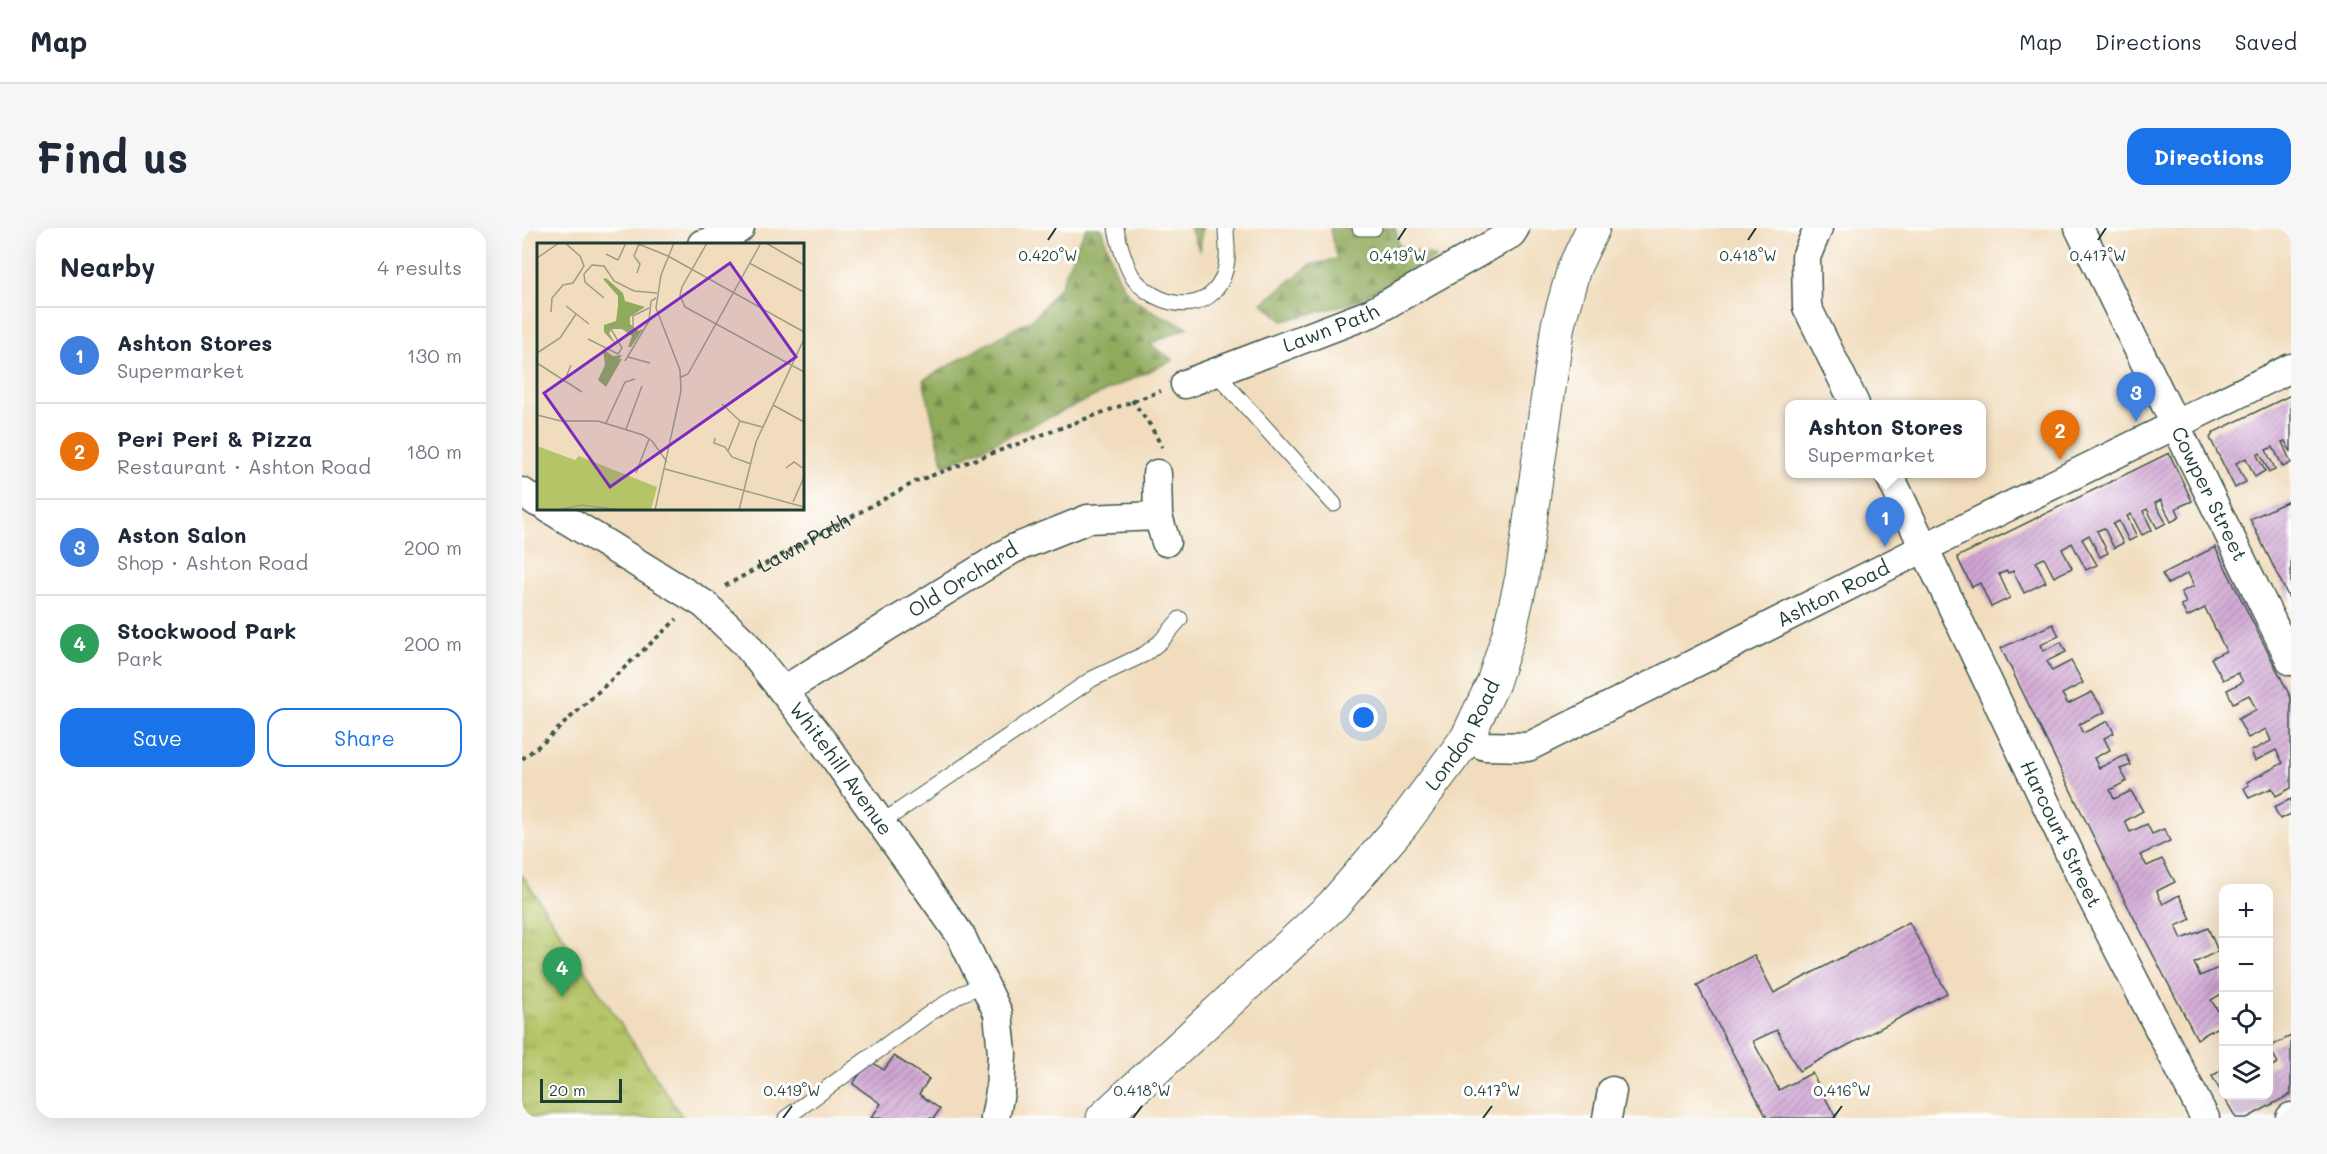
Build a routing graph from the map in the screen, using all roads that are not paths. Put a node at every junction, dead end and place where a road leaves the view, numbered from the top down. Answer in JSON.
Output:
{"nodes":[{"id":1,"x":692,"y":228,"type":"edge"},
{"id":2,"x":740,"y":228,"type":"edge"},
{"id":3,"x":1116,"y":228,"type":"edge"},
{"id":4,"x":1226,"y":228,"type":"edge"},
{"id":5,"x":1359,"y":228,"type":"edge"},
{"id":6,"x":1374,"y":228,"type":"edge"},
{"id":7,"x":1515,"y":228,"type":"edge"},
{"id":8,"x":1593,"y":228,"type":"edge"},
{"id":9,"x":1818,"y":228,"type":"edge"},
{"id":10,"x":2079,"y":228,"type":"edge"},
{"id":11,"x":700,"y":243,"type":"edge"},
{"id":12,"x":704,"y":243,"type":"edge"},
{"id":13,"x":2291,"y":368,"type":"edge"},
{"id":14,"x":1216,"y":373,"type":"junction"},
{"id":15,"x":1185,"y":384,"type":"road end"},
{"id":16,"x":1852,"y":400,"type":"edge"},
{"id":17,"x":2175,"y":425,"type":"junction"},
{"id":18,"x":1157,"y":474,"type":"road end"},
{"id":19,"x":1891,"y":478,"type":"edge"},
{"id":20,"x":522,"y":492,"type":"edge"},
{"id":21,"x":537,"y":502,"type":"edge"},
{"id":22,"x":1334,"y":504,"type":"dead end"},
{"id":23,"x":551,"y":510,"type":"edge"},
{"id":24,"x":1926,"y":547,"type":"junction"},
{"id":25,"x":1180,"y":619,"type":"dead end"},
{"id":26,"x":2291,"y":661,"type":"edge"},
{"id":27,"x":784,"y":690,"type":"junction"},
{"id":28,"x":1467,"y":738,"type":"junction"},
{"id":29,"x":881,"y":823,"type":"junction"},
{"id":30,"x":984,"y":984,"type":"junction"},
{"id":31,"x":786,"y":1118,"type":"edge"},
{"id":32,"x":995,"y":1118,"type":"edge"},
{"id":33,"x":1103,"y":1118,"type":"edge"},
{"id":34,"x":2205,"y":1118,"type":"edge"}],
"edges":[{"from":1,"to":11,"type":"street"},
{"from":2,"to":12,"type":"street"},
{"from":3,"to":4,"type":"lane"},
{"from":5,"to":6,"type":"lane"},
{"from":7,"to":14,"type":"street","name":"Lawn Path"},
{"from":8,"to":28,"type":"street","name":"London Road"},
{"from":9,"to":16,"type":"street"},
{"from":10,"to":17,"type":"street","name":"Cowper Street"},
{"from":13,"to":17,"type":"street","name":"Ashton Road"},
{"from":14,"to":15,"type":"street","name":"Lawn Path"},
{"from":14,"to":22,"type":"lane"},
{"from":17,"to":24,"type":"street","name":"Ashton Road"},
{"from":17,"to":26,"type":"street","name":"Cowper Street"},
{"from":18,"to":27,"type":"street","name":"Old Orchard"},
{"from":19,"to":24,"type":"street","name":"Harcourt Street"},
{"from":20,"to":21,"type":"street"},
{"from":23,"to":27,"type":"street","name":"Whitehill Avenue"},
{"from":24,"to":28,"type":"street","name":"Ashton Road"},
{"from":24,"to":34,"type":"street","name":"Harcourt Street"},
{"from":25,"to":29,"type":"lane"},
{"from":27,"to":29,"type":"street","name":"Whitehill Avenue"},
{"from":28,"to":33,"type":"street","name":"London Road"},
{"from":29,"to":30,"type":"street","name":"Whitehill Avenue"},
{"from":30,"to":31,"type":"lane"},
{"from":30,"to":32,"type":"street","name":"Whitehill Avenue"}]}
